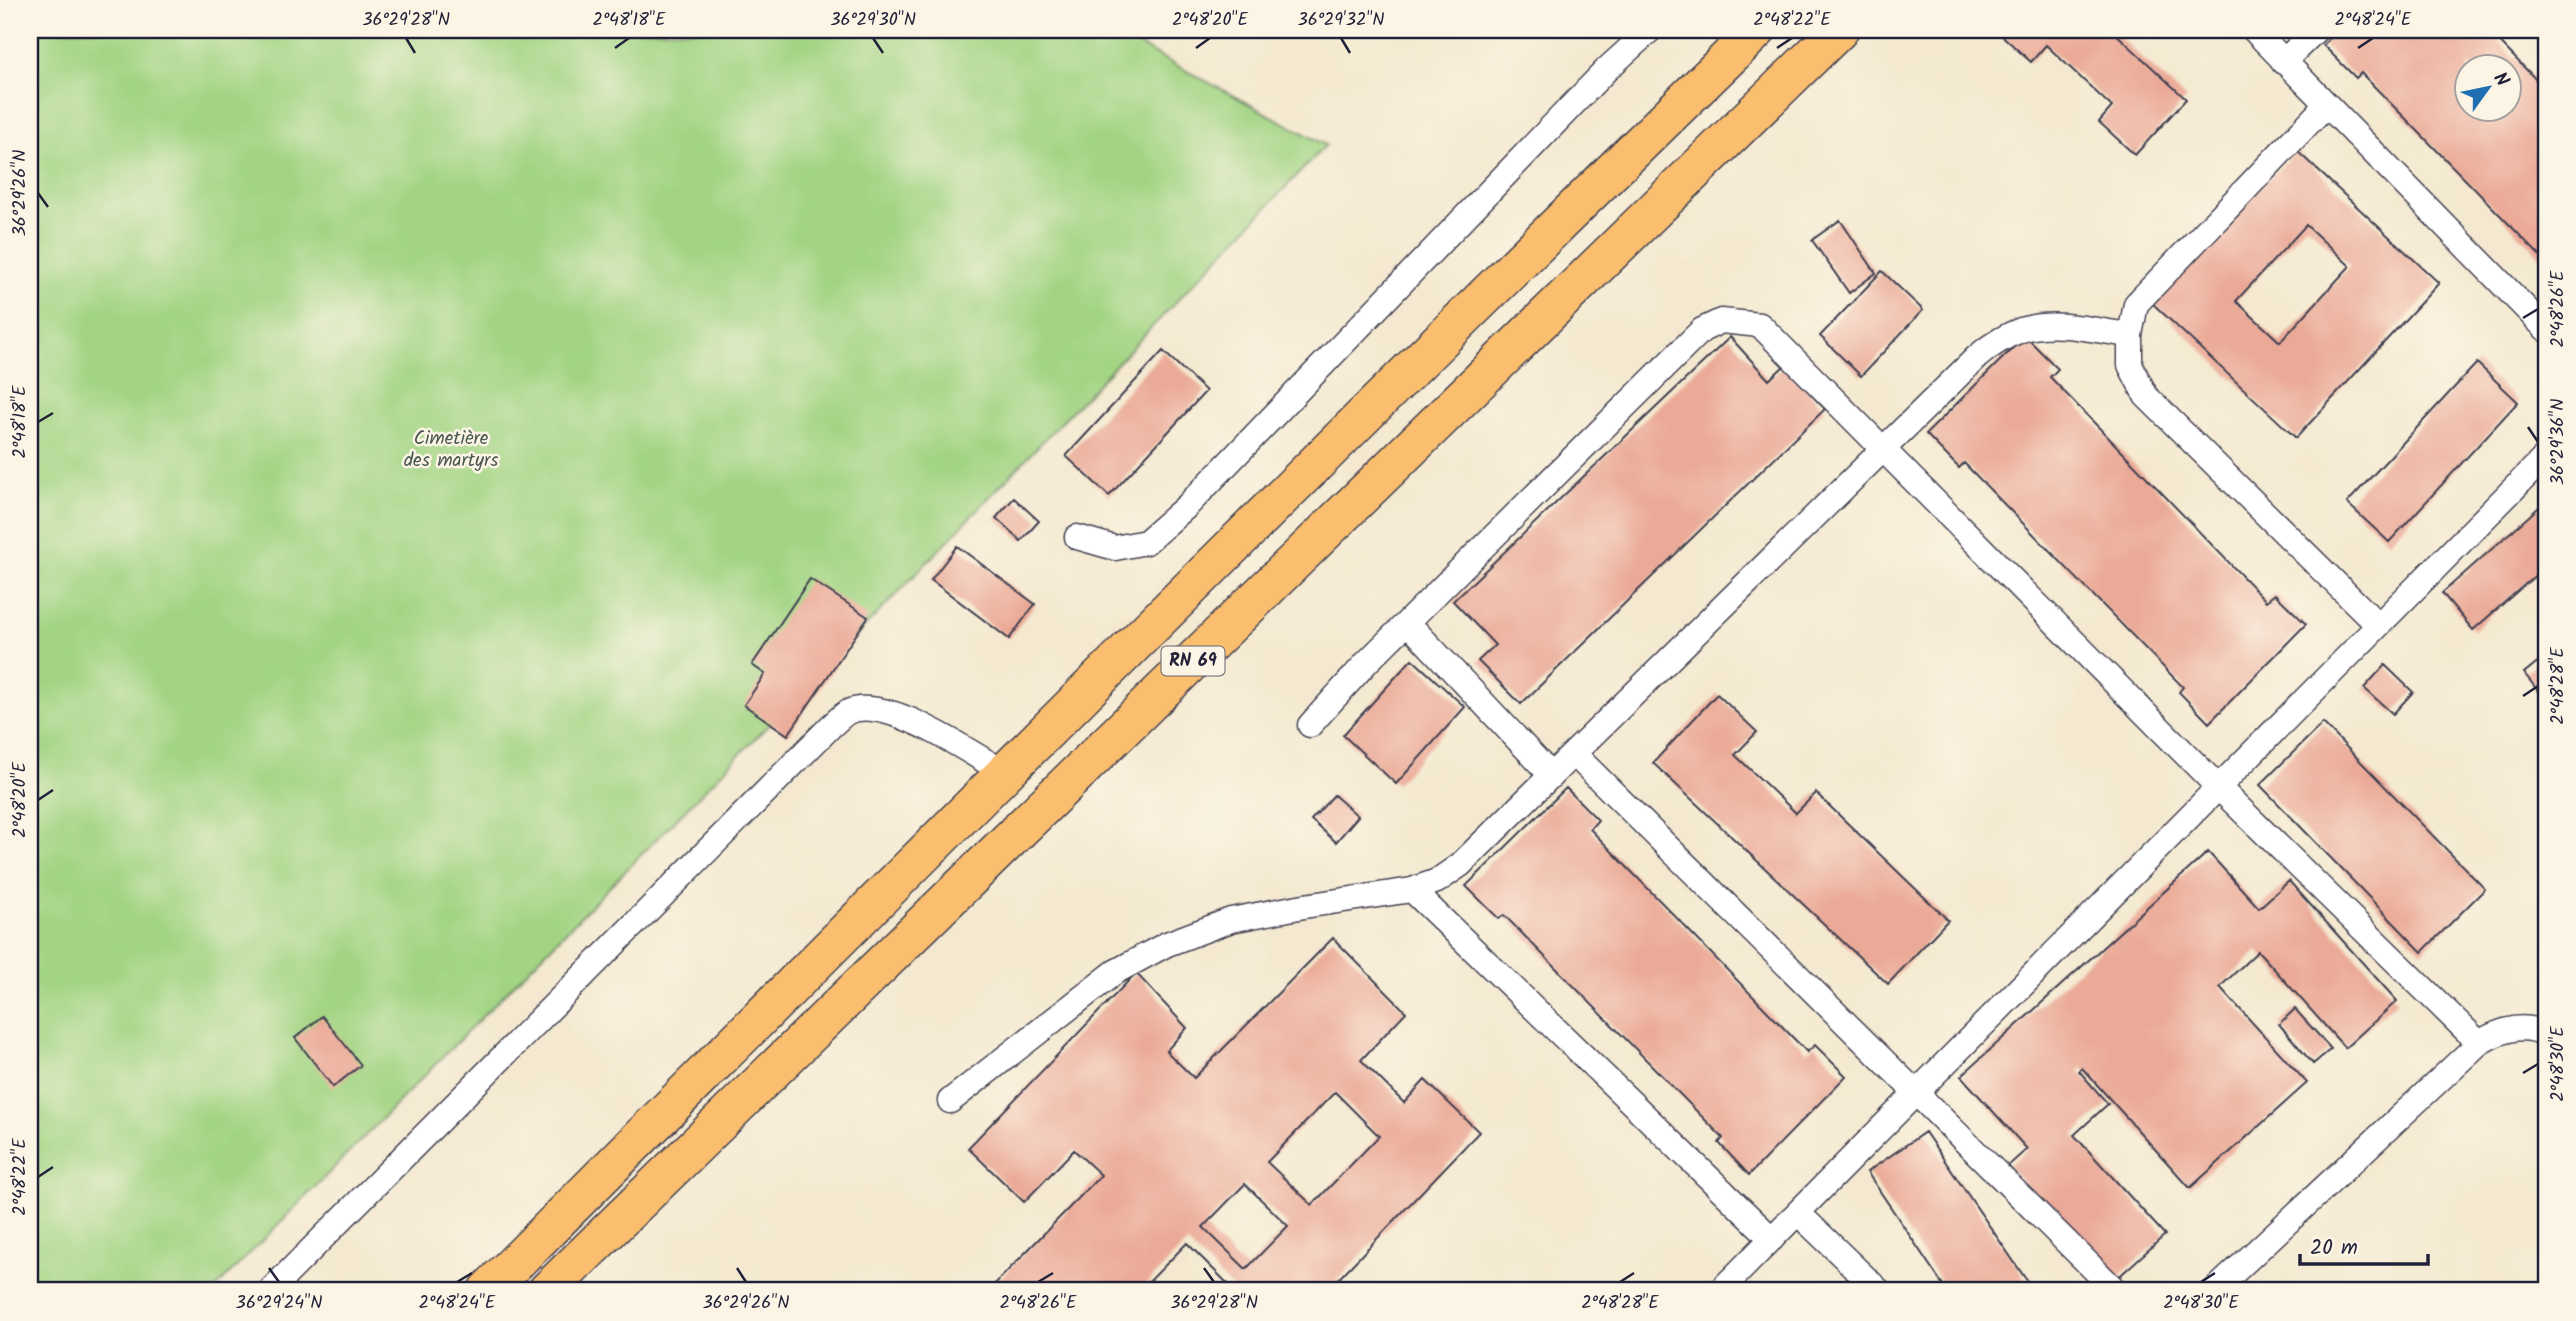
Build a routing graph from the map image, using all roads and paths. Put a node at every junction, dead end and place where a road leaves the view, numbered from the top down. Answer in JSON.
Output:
{"nodes":[{"id":1,"x":1650,"y":30,"type":"edge"},
{"id":2,"x":1757,"y":30,"type":"edge"},
{"id":3,"x":1839,"y":30,"type":"edge"},
{"id":4,"x":2254,"y":30,"type":"edge"},
{"id":5,"x":2316,"y":30,"type":"edge"},
{"id":6,"x":2283,"y":62,"type":"junction"},
{"id":7,"x":2326,"y":104,"type":"junction"},
{"id":8,"x":2546,"y":329,"type":"edge"},
{"id":9,"x":2130,"y":335,"type":"junction"},
{"id":10,"x":1883,"y":449,"type":"junction"},
{"id":11,"x":2546,"y":456,"type":"edge"},
{"id":12,"x":1077,"y":537,"type":"dead end"},
{"id":13,"x":1408,"y":623,"type":"junction"},
{"id":14,"x":2378,"y":625,"type":"junction"},
{"id":15,"x":1310,"y":725,"type":"dead end"},
{"id":16,"x":1574,"y":754,"type":"junction"},
{"id":17,"x":1005,"y":773,"type":"junction"},
{"id":18,"x":1552,"y":776,"type":"junction"},
{"id":19,"x":2217,"y":786,"type":"junction"},
{"id":20,"x":1412,"y":890,"type":"junction"},
{"id":21,"x":2546,"y":1034,"type":"edge"},
{"id":22,"x":2479,"y":1042,"type":"junction"},
{"id":23,"x":1916,"y":1092,"type":"junction"},
{"id":24,"x":950,"y":1101,"type":"dead end"},
{"id":25,"x":1798,"y":1213,"type":"junction"},
{"id":26,"x":1772,"y":1239,"type":"junction"},
{"id":27,"x":270,"y":1291,"type":"edge"},
{"id":28,"x":487,"y":1291,"type":"edge"},
{"id":29,"x":547,"y":1291,"type":"edge"},
{"id":30,"x":1720,"y":1291,"type":"edge"},
{"id":31,"x":1879,"y":1291,"type":"edge"},
{"id":32,"x":2116,"y":1291,"type":"edge"},
{"id":33,"x":2214,"y":1291,"type":"edge"}],
"edges":[{"from":1,"to":12,"type":"lane"},
{"from":2,"to":17,"type":"highway","number":"RN 69"},
{"from":3,"to":29,"type":"highway","number":"RN 69"},
{"from":4,"to":6,"type":"lane"},
{"from":5,"to":6,"type":"lane"},
{"from":6,"to":7,"type":"lane"},
{"from":7,"to":8,"type":"lane"},
{"from":7,"to":9,"type":"lane"},
{"from":9,"to":10,"type":"lane"},
{"from":9,"to":14,"type":"lane"},
{"from":10,"to":13,"type":"lane"},
{"from":10,"to":16,"type":"lane"},
{"from":10,"to":19,"type":"lane"},
{"from":11,"to":14,"type":"lane"},
{"from":13,"to":15,"type":"lane"},
{"from":13,"to":18,"type":"lane"},
{"from":14,"to":19,"type":"lane"},
{"from":16,"to":18,"type":"lane"},
{"from":16,"to":23,"type":"lane"},
{"from":17,"to":27,"type":"lane"},
{"from":17,"to":28,"type":"highway","number":"RN 69"},
{"from":18,"to":20,"type":"lane"},
{"from":19,"to":22,"type":"lane"},
{"from":19,"to":23,"type":"lane"},
{"from":20,"to":24,"type":"lane"},
{"from":20,"to":26,"type":"lane"},
{"from":21,"to":22,"type":"lane"},
{"from":22,"to":33,"type":"lane"},
{"from":23,"to":25,"type":"lane"},
{"from":23,"to":32,"type":"lane"},
{"from":25,"to":26,"type":"lane"},
{"from":25,"to":31,"type":"lane"},
{"from":26,"to":30,"type":"lane"}]}
